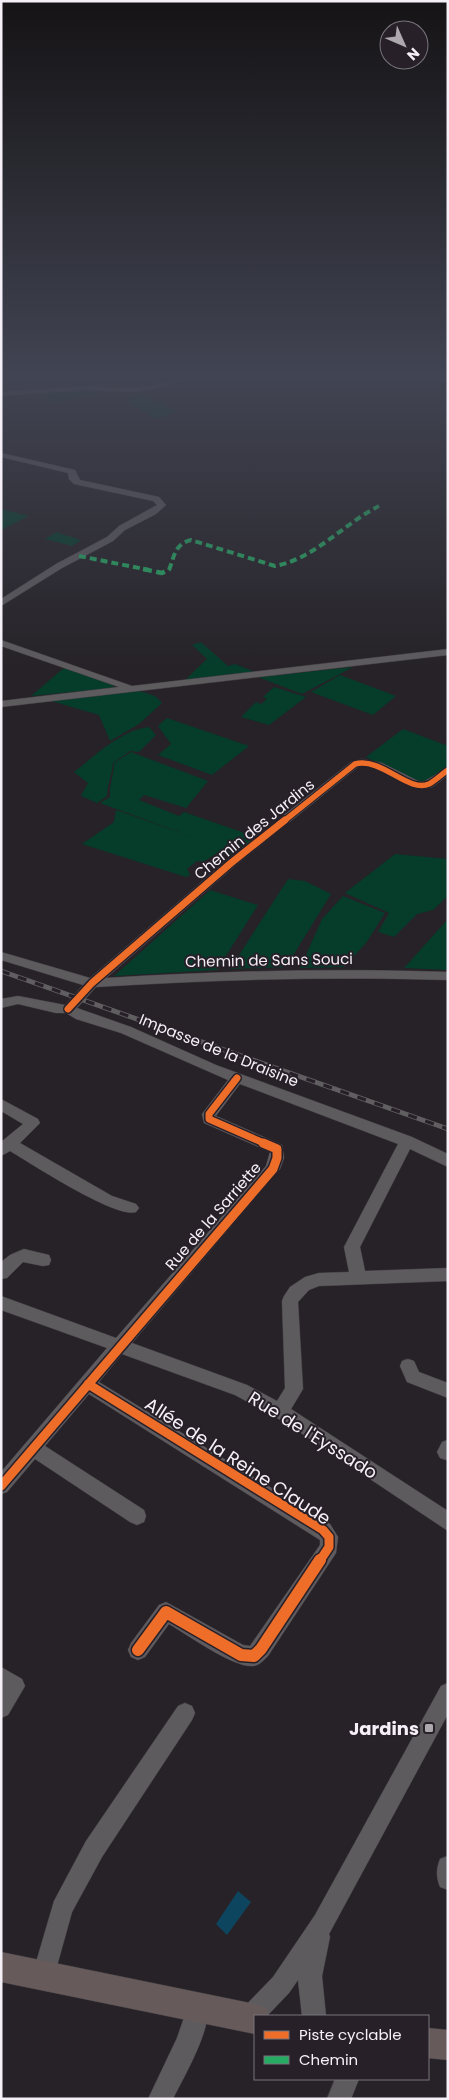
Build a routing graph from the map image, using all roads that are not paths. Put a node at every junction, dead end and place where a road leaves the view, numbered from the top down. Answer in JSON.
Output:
{"nodes":[{"id":1,"x":72,"y":474,"type":"edge"},
{"id":2,"x":1,"y":603,"type":"edge"},
{"id":3,"x":1,"y":643,"type":"edge"},
{"id":4,"x":448,"y":652,"type":"edge"},
{"id":5,"x":131,"y":688,"type":"junction"},
{"id":6,"x":1,"y":704,"type":"edge"},
{"id":7,"x":448,"y":770,"type":"edge"},
{"id":8,"x":1,"y":956,"type":"edge"},
{"id":9,"x":448,"y":976,"type":"edge"},
{"id":10,"x":92,"y":983,"type":"junction"},
{"id":11,"x":1,"y":1004,"type":"edge"},
{"id":12,"x":68,"y":1009,"type":"junction"},
{"id":13,"x":237,"y":1078,"type":"junction"},
{"id":14,"x":1,"y":1104,"type":"edge"},
{"id":15,"x":407,"y":1141,"type":"junction"},
{"id":16,"x":5,"y":1148,"type":"edge"},
{"id":17,"x":448,"y":1161,"type":"edge"},
{"id":18,"x":131,"y":1208,"type":"dead end"},
{"id":19,"x":43,"y":1260,"type":"dead end"},
{"id":20,"x":1,"y":1273,"type":"edge"},
{"id":21,"x":448,"y":1274,"type":"edge"},
{"id":22,"x":358,"y":1278,"type":"junction"},
{"id":23,"x":1,"y":1303,"type":"edge"},
{"id":24,"x":118,"y":1346,"type":"junction"},
{"id":25,"x":408,"y":1366,"type":"dead end"},
{"id":26,"x":88,"y":1384,"type":"junction"},
{"id":27,"x":448,"y":1391,"type":"edge"},
{"id":28,"x":280,"y":1412,"type":"junction"},
{"id":29,"x":33,"y":1448,"type":"junction"},
{"id":30,"x":1,"y":1486,"type":"edge"},
{"id":31,"x":137,"y":1516,"type":"dead end"},
{"id":32,"x":448,"y":1522,"type":"edge"},
{"id":33,"x":138,"y":1650,"type":"dead end"},
{"id":34,"x":1,"y":1676,"type":"edge"},
{"id":35,"x":448,"y":1693,"type":"edge"},
{"id":36,"x":1,"y":1708,"type":"edge"},
{"id":37,"x":185,"y":1713,"type":"dead end"},
{"id":38,"x":448,"y":1866,"type":"edge"},
{"id":39,"x":448,"y":1879,"type":"edge"},
{"id":40,"x":323,"y":1923,"type":"junction"},
{"id":41,"x":1,"y":1967,"type":"edge"},
{"id":42,"x":44,"y":1976,"type":"junction"},
{"id":43,"x":198,"y":2008,"type":"junction"},
{"id":44,"x":255,"y":2015,"type":"edge"},
{"id":45,"x":314,"y":2015,"type":"edge"},
{"id":46,"x":252,"y":2019,"type":"edge"},
{"id":47,"x":429,"y":2043,"type":"edge"},
{"id":48,"x":448,"y":2046,"type":"edge"},
{"id":49,"x":347,"y":2080,"type":"edge"},
{"id":50,"x":160,"y":2099,"type":"edge"},
{"id":51,"x":339,"y":2099,"type":"edge"}],
"edges":[{"from":1,"to":2,"type":"street"},
{"from":3,"to":5,"type":"street"},
{"from":4,"to":5,"type":"street"},
{"from":5,"to":6,"type":"street"},
{"from":7,"to":10,"type":"street","name":"Chemin des Jardins"},
{"from":8,"to":10,"type":"street","name":"Chemin de Sans Souci"},
{"from":9,"to":10,"type":"street","name":"Chemin de Sans Souci"},
{"from":10,"to":12,"type":"street"},
{"from":11,"to":12,"type":"street","name":"Impasse de la Draisine"},
{"from":12,"to":13,"type":"street","name":"Impasse de la Draisine"},
{"from":13,"to":15,"type":"street","name":"Impasse de la Draisine"},
{"from":13,"to":24,"type":"street","name":"Rue de la Sarriette"},
{"from":14,"to":16,"type":"street"},
{"from":15,"to":17,"type":"street","name":"Impasse de la Draisine"},
{"from":15,"to":22,"type":"street"},
{"from":16,"to":18,"type":"street"},
{"from":19,"to":20,"type":"street"},
{"from":21,"to":22,"type":"street"},
{"from":22,"to":28,"type":"street"},
{"from":23,"to":24,"type":"street","name":"Rue de l'Eyssado"},
{"from":24,"to":26,"type":"street"},
{"from":24,"to":28,"type":"street","name":"Rue de l'Eyssado"},
{"from":25,"to":27,"type":"street"},
{"from":26,"to":29,"type":"street"},
{"from":26,"to":33,"type":"street","name":"Allée de la Reine Claude"},
{"from":28,"to":32,"type":"street","name":"Rue de l'Eyssado"},
{"from":29,"to":30,"type":"street"},
{"from":29,"to":31,"type":"street"},
{"from":34,"to":36,"type":"street"},
{"from":35,"to":40,"type":"street"},
{"from":37,"to":42,"type":"street"},
{"from":38,"to":39,"type":"street"},
{"from":40,"to":44,"type":"street"},
{"from":40,"to":45,"type":"street"},
{"from":41,"to":42,"type":"main road"},
{"from":42,"to":43,"type":"main road"},
{"from":43,"to":46,"type":"main road"},
{"from":43,"to":50,"type":"street"},
{"from":47,"to":48,"type":"main road"},
{"from":49,"to":51,"type":"street"}]}
